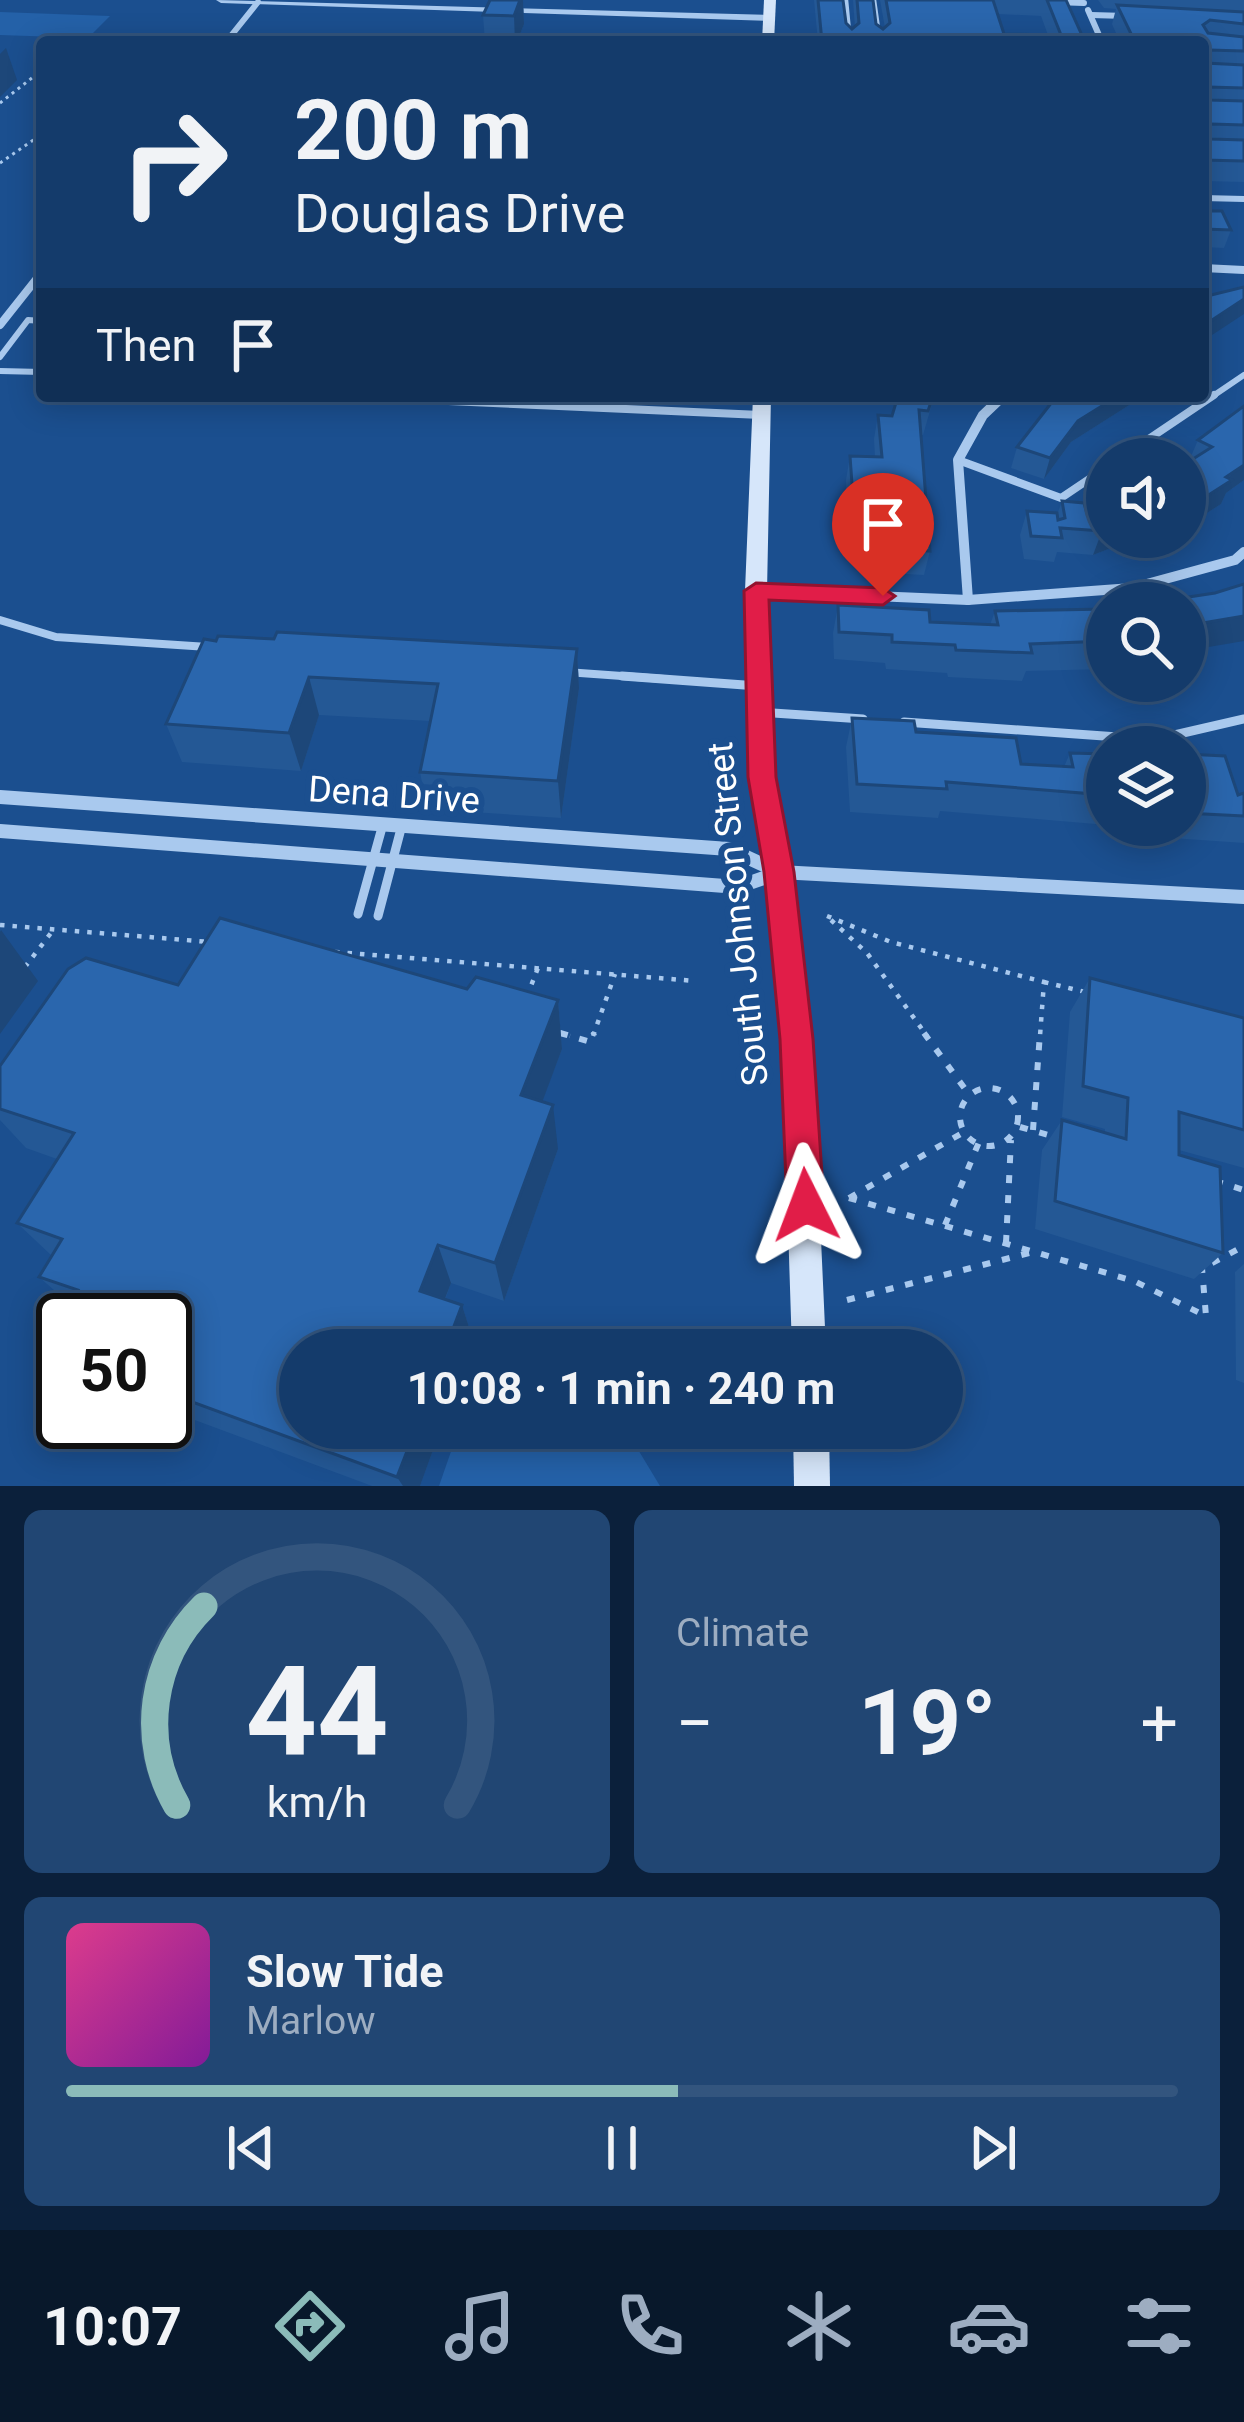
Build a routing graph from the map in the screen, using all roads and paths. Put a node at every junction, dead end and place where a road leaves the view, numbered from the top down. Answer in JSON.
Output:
{"nodes":[{"id":1,"x":221,"y":0,"type":"edge"},
{"id":2,"x":770,"y":0,"type":"edge"},
{"id":3,"x":846,"y":0,"type":"edge"},
{"id":4,"x":874,"y":0,"type":"edge"},
{"id":5,"x":1036,"y":1,"type":"edge"},
{"id":6,"x":1083,"y":1,"type":"edge"},
{"id":7,"x":258,"y":2,"type":"edge"},
{"id":8,"x":1091,"y":15,"type":"junction"},
{"id":9,"x":1130,"y":16,"type":"edge"},
{"id":10,"x":770,"y":18,"type":"junction"},
{"id":11,"x":231,"y":36,"type":"edge"},
{"id":12,"x":768,"y":36,"type":"edge"},
{"id":13,"x":849,"y":36,"type":"edge"},
{"id":14,"x":879,"y":36,"type":"edge"},
{"id":15,"x":1100,"y":36,"type":"edge"},
{"id":16,"x":36,"y":73,"type":"edge"},
{"id":17,"x":0,"y":103,"type":"edge"},
{"id":18,"x":36,"y":138,"type":"edge"},
{"id":19,"x":0,"y":163,"type":"edge"},
{"id":20,"x":1209,"y":197,"type":"edge"},
{"id":21,"x":1244,"y":199,"type":"edge"},
{"id":22,"x":1209,"y":268,"type":"edge"},
{"id":23,"x":1244,"y":270,"type":"edge"},
{"id":24,"x":36,"y":280,"type":"edge"},
{"id":25,"x":27,"y":291,"type":"junction"},
{"id":26,"x":36,"y":292,"type":"edge"},
{"id":27,"x":36,"y":320,"type":"edge"},
{"id":28,"x":0,"y":325,"type":"edge"},
{"id":29,"x":4,"y":345,"type":"edge"},
{"id":30,"x":0,"y":357,"type":"edge"},
{"id":31,"x":0,"y":370,"type":"edge"},
{"id":32,"x":36,"y":373,"type":"edge"},
{"id":33,"x":1244,"y":375,"type":"edge"},
{"id":34,"x":1209,"y":399,"type":"edge"},
{"id":35,"x":619,"y":402,"type":"edge"},
{"id":36,"x":997,"y":402,"type":"edge"},
{"id":37,"x":1204,"y":402,"type":"edge"},
{"id":38,"x":761,"y":405,"type":"edge"},
{"id":39,"x":1150,"y":438,"type":"edge"},
{"id":40,"x":958,"y":460,"type":"junction"},
{"id":41,"x":1086,"y":481,"type":"edge"},
{"id":42,"x":1241,"y":559,"type":"edge"},
{"id":43,"x":756,"y":591,"type":"junction"},
{"id":44,"x":968,"y":600,"type":"junction"},
{"id":45,"x":0,"y":620,"type":"edge"},
{"id":46,"x":220,"y":648,"type":"edge"},
{"id":47,"x":548,"y":671,"type":"edge"},
{"id":48,"x":758,"y":686,"type":"junction"},
{"id":49,"x":759,"y":712,"type":"junction"},
{"id":50,"x":1244,"y":719,"type":"edge"},
{"id":51,"x":0,"y":796,"type":"edge"},
{"id":52,"x":383,"y":824,"type":"junction"},
{"id":53,"x":402,"y":825,"type":"junction"},
{"id":54,"x":0,"y":831,"type":"edge"},
{"id":55,"x":373,"y":859,"type":"junction"},
{"id":56,"x":393,"y":860,"type":"junction"},
{"id":57,"x":779,"y":872,"type":"junction"},
{"id":58,"x":1244,"y":896,"type":"edge"},
{"id":59,"x":358,"y":914,"type":"dead end"},
{"id":60,"x":378,"y":916,"type":"dead end"},
{"id":61,"x":0,"y":925,"type":"edge"},
{"id":62,"x":54,"y":929,"type":"junction"},
{"id":63,"x":215,"y":942,"type":"edge"},
{"id":64,"x":331,"y":951,"type":"edge"},
{"id":65,"x":538,"y":968,"type":"junction"},
{"id":66,"x":23,"y":970,"type":"dead end"},
{"id":67,"x":615,"y":974,"type":"junction"},
{"id":68,"x":696,"y":981,"type":"dead end"},
{"id":69,"x":1044,"y":982,"type":"junction"},
{"id":70,"x":1089,"y":993,"type":"edge"},
{"id":71,"x":524,"y":1003,"type":"edge"},
{"id":72,"x":554,"y":1031,"type":"edge"},
{"id":73,"x":968,"y":1093,"type":"junction"},
{"id":74,"x":1020,"y":1126,"type":"junction"},
{"id":75,"x":1034,"y":1130,"type":"junction"},
{"id":76,"x":966,"y":1131,"type":"junction"},
{"id":77,"x":1011,"y":1140,"type":"junction"},
{"id":78,"x":1069,"y":1141,"type":"edge"},
{"id":79,"x":979,"y":1142,"type":"junction"},
{"id":80,"x":1201,"y":1177,"type":"edge"},
{"id":81,"x":1244,"y":1190,"type":"edge"},
{"id":82,"x":945,"y":1226,"type":"junction"},
{"id":83,"x":1006,"y":1244,"type":"junction"},
{"id":84,"x":1244,"y":1246,"type":"edge"},
{"id":85,"x":1034,"y":1252,"type":"junction"},
{"id":86,"x":847,"y":1300,"type":"dead end"},
{"id":87,"x":808,"y":1329,"type":"edge"},
{"id":88,"x":811,"y":1449,"type":"edge"},
{"id":89,"x":812,"y":1486,"type":"edge"}],
"edges":[{"from":1,"to":7,"type":"street"},
{"from":2,"to":10,"type":"main road"},
{"from":3,"to":13,"type":"lane"},
{"from":4,"to":14,"type":"lane"},
{"from":5,"to":6,"type":"street"},
{"from":6,"to":8,"type":"street"},
{"from":7,"to":10,"type":"street"},
{"from":7,"to":11,"type":"street"},
{"from":8,"to":9,"type":"street"},
{"from":8,"to":15,"type":"street"},
{"from":10,"to":12,"type":"main road"},
{"from":16,"to":17,"type":"path"},
{"from":18,"to":19,"type":"path"},
{"from":20,"to":21,"type":"lane"},
{"from":22,"to":23,"type":"street"},
{"from":24,"to":25,"type":"street"},
{"from":25,"to":26,"type":"street"},
{"from":25,"to":28,"type":"street"},
{"from":27,"to":29,"type":"lane"},
{"from":29,"to":30,"type":"lane"},
{"from":31,"to":32,"type":"lane"},
{"from":33,"to":34,"type":"lane"},
{"from":35,"to":38,"type":"lane"},
{"from":36,"to":40,"type":"street"},
{"from":37,"to":39,"type":"lane"},
{"from":38,"to":43,"type":"main road","name":"South Johnson Street"},
{"from":40,"to":41,"type":"lane"},
{"from":40,"to":44,"type":"street"},
{"from":42,"to":44,"type":"street"},
{"from":43,"to":44,"type":"street"},
{"from":43,"to":48,"type":"main road","name":"South Johnson Street"},
{"from":45,"to":46,"type":"lane"},
{"from":47,"to":48,"type":"lane"},
{"from":48,"to":49,"type":"main road","name":"South Johnson Street"},
{"from":49,"to":50,"type":"lane"},
{"from":49,"to":57,"type":"main road","name":"South Johnson Street"},
{"from":51,"to":52,"type":"street","name":"Dena Drive"},
{"from":52,"to":53,"type":"street","name":"Dena Drive"},
{"from":52,"to":55,"type":"lane"},
{"from":53,"to":56,"type":"lane"},
{"from":53,"to":57,"type":"street","name":"Dena Drive"},
{"from":54,"to":55,"type":"street","name":"Dena Drive"},
{"from":55,"to":56,"type":"street","name":"Dena Drive"},
{"from":55,"to":59,"type":"lane"},
{"from":56,"to":57,"type":"street","name":"Dena Drive"},
{"from":56,"to":60,"type":"lane"},
{"from":57,"to":58,"type":"street","name":"Dena Drive"},
{"from":57,"to":87,"type":"main road","name":"South Johnson Street"},
{"from":61,"to":62,"type":"path"},
{"from":62,"to":63,"type":"path"},
{"from":62,"to":66,"type":"path"},
{"from":64,"to":65,"type":"path"},
{"from":65,"to":67,"type":"path"},
{"from":65,"to":71,"type":"path"},
{"from":67,"to":68,"type":"path"},
{"from":67,"to":72,"type":"path"},
{"from":69,"to":70,"type":"path"},
{"from":69,"to":73,"type":"path"},
{"from":69,"to":75,"type":"path"},
{"from":73,"to":74,"type":"path"},
{"from":73,"to":76,"type":"path"},
{"from":74,"to":75,"type":"path"},
{"from":74,"to":77,"type":"path"},
{"from":75,"to":78,"type":"path"},
{"from":76,"to":79,"type":"path"},
{"from":76,"to":82,"type":"path"},
{"from":77,"to":79,"type":"path"},
{"from":77,"to":83,"type":"path"},
{"from":79,"to":82,"type":"path"},
{"from":80,"to":81,"type":"path"},
{"from":82,"to":83,"type":"path"},
{"from":83,"to":85,"type":"path"},
{"from":84,"to":85,"type":"path"},
{"from":85,"to":86,"type":"path"},
{"from":88,"to":89,"type":"main road"}]}
